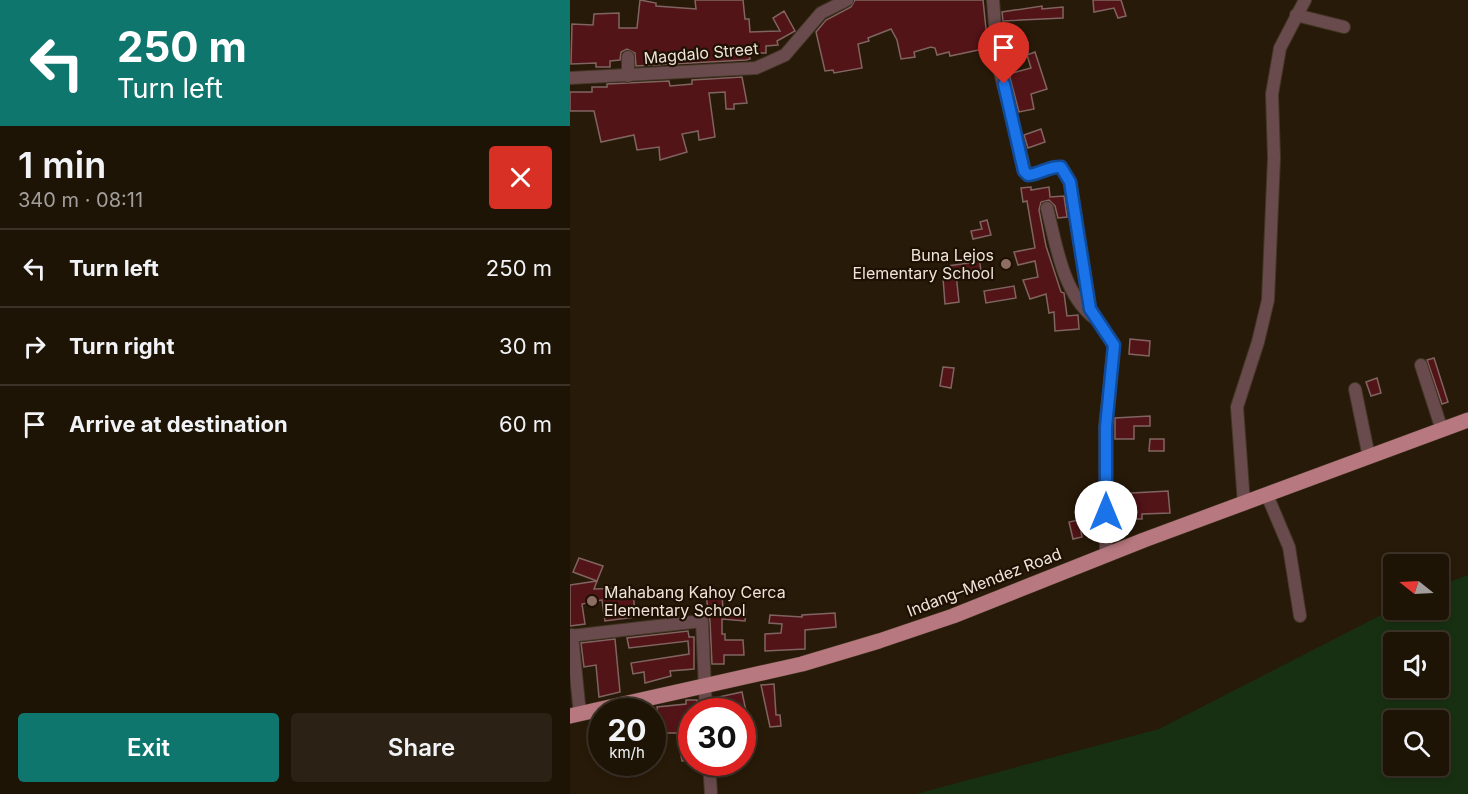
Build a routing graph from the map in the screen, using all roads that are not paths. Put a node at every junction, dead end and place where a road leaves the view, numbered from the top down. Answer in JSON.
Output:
{"nodes":[{"id":1,"x":846,"y":0,"type":"edge"},
{"id":2,"x":993,"y":0,"type":"edge"},
{"id":3,"x":1305,"y":0,"type":"edge"},
{"id":4,"x":1296,"y":15,"type":"junction"},
{"id":5,"x":1344,"y":27,"type":"dead end"},
{"id":6,"x":628,"y":57,"type":"dead end"},
{"id":7,"x":628,"y":76,"type":"junction"},
{"id":8,"x":570,"y":78,"type":"edge"},
{"id":9,"x":1047,"y":208,"type":"dead end"},
{"id":10,"x":1095,"y":319,"type":"junction"},
{"id":11,"x":1421,"y":365,"type":"dead end"},
{"id":12,"x":1355,"y":389,"type":"dead end"},
{"id":13,"x":1468,"y":420,"type":"edge"},
{"id":14,"x":1442,"y":429,"type":"junction"},
{"id":15,"x":1369,"y":457,"type":"junction"},
{"id":16,"x":1267,"y":495,"type":"junction"},
{"id":17,"x":1245,"y":504,"type":"junction"},
{"id":18,"x":1106,"y":554,"type":"junction"},
{"id":19,"x":1300,"y":616,"type":"dead end"},
{"id":20,"x":571,"y":635,"type":"edge"},
{"id":21,"x":704,"y":687,"type":"junction"},
{"id":22,"x":705,"y":698,"type":"edge"},
{"id":23,"x":575,"y":715,"type":"edge"},
{"id":24,"x":710,"y":776,"type":"edge"},
{"id":25,"x":711,"y":794,"type":"edge"}],
"edges":[{"from":1,"to":7,"type":"street","name":"Magdalo Street"},
{"from":2,"to":10,"type":"street"},
{"from":3,"to":4,"type":"street"},
{"from":4,"to":5,"type":"street"},
{"from":4,"to":17,"type":"street"},
{"from":6,"to":7,"type":"street"},
{"from":7,"to":8,"type":"street","name":"Magdalo Street"},
{"from":9,"to":10,"type":"street"},
{"from":10,"to":18,"type":"street"},
{"from":11,"to":14,"type":"street"},
{"from":12,"to":15,"type":"street"},
{"from":13,"to":14,"type":"main road","name":"Indang–Mendez Road"},
{"from":14,"to":15,"type":"main road","name":"Indang–Mendez Road"},
{"from":15,"to":16,"type":"main road","name":"Indang–Mendez Road"},
{"from":16,"to":17,"type":"main road","name":"Indang–Mendez Road"},
{"from":16,"to":19,"type":"street"},
{"from":17,"to":18,"type":"main road","name":"Indang–Mendez Road"},
{"from":18,"to":21,"type":"main road","name":"Indang–Mendez Road"},
{"from":20,"to":21,"type":"street"},
{"from":20,"to":23,"type":"street"},
{"from":21,"to":22,"type":"street"},
{"from":21,"to":23,"type":"main road","name":"Indang–Mendez Road"},
{"from":24,"to":25,"type":"street"}]}
